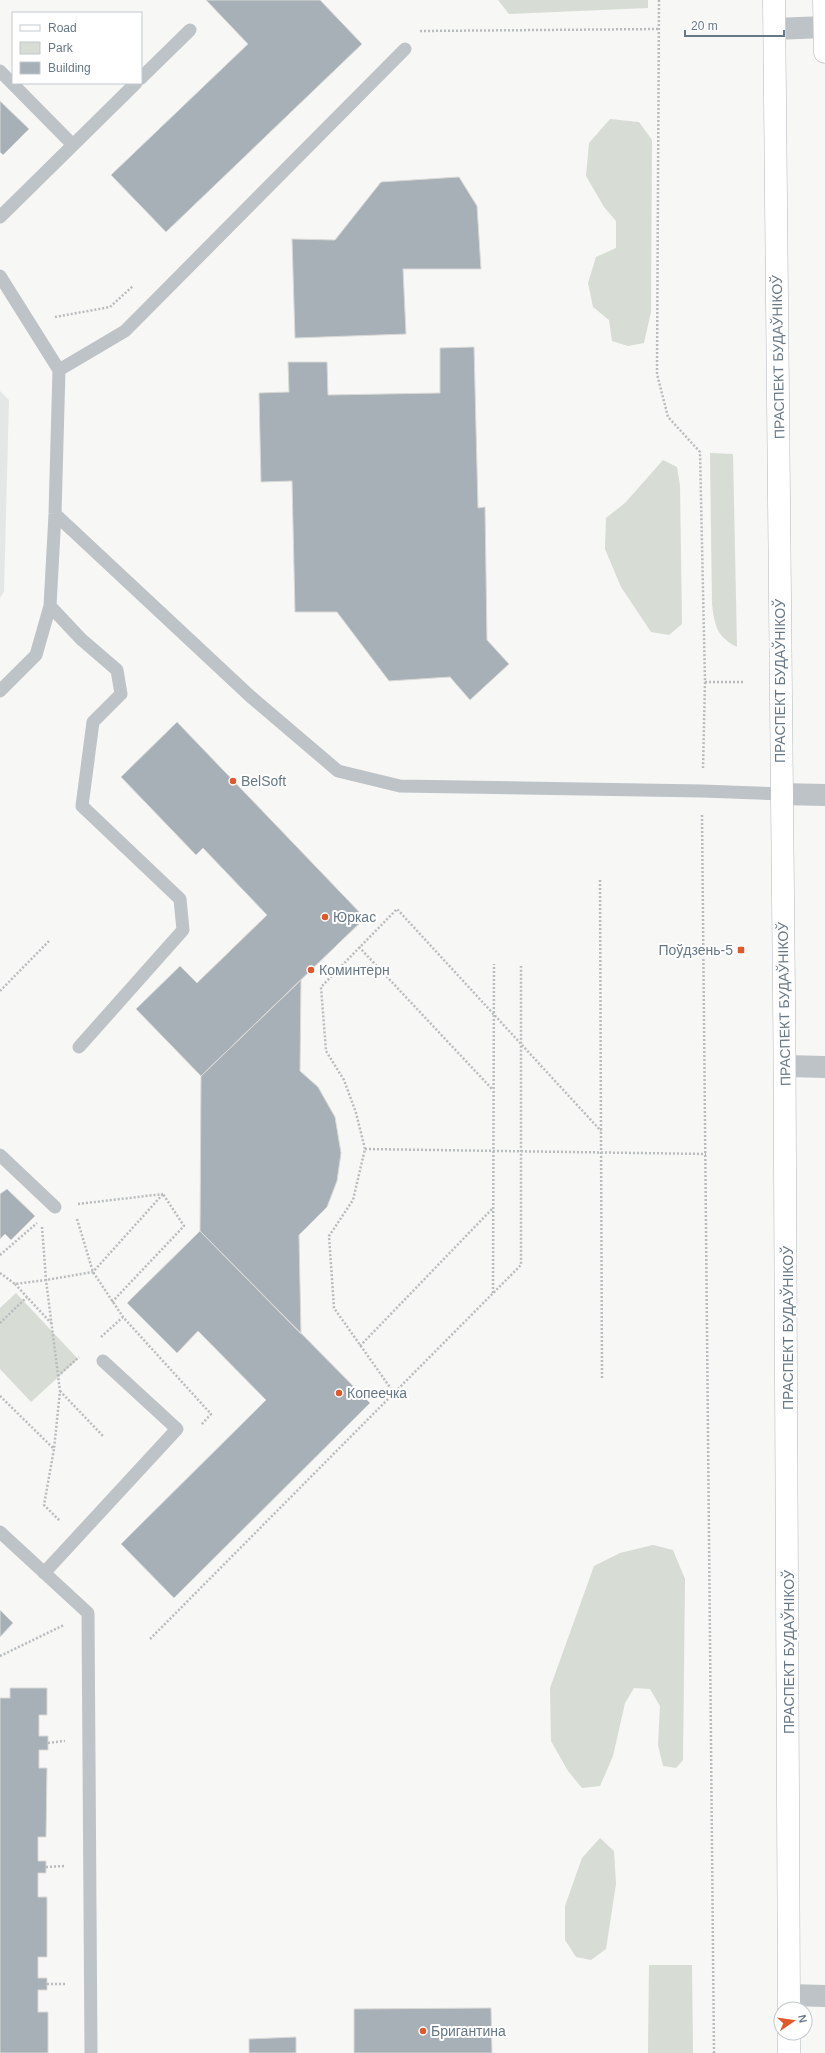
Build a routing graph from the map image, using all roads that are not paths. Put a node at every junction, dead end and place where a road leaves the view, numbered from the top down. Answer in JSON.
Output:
{"nodes":[{"id":1,"x":774,"y":0,"type":"edge"},
{"id":2,"x":824,"y":0,"type":"edge"},
{"id":3,"x":825,"y":27,"type":"edge"},
{"id":4,"x":190,"y":30,"type":"dead end"},
{"id":5,"x":774,"y":30,"type":"junction"},
{"id":6,"x":405,"y":49,"type":"dead end"},
{"id":7,"x":825,"y":52,"type":"edge"},
{"id":8,"x":0,"y":71,"type":"edge"},
{"id":9,"x":142,"y":77,"type":"edge"},
{"id":10,"x":12,"y":83,"type":"edge"},
{"id":11,"x":13,"y":84,"type":"edge"},
{"id":12,"x":135,"y":84,"type":"edge"},
{"id":13,"x":73,"y":145,"type":"junction"},
{"id":14,"x":0,"y":217,"type":"edge"},
{"id":15,"x":0,"y":276,"type":"edge"},
{"id":16,"x":59,"y":370,"type":"junction"},
{"id":17,"x":55,"y":514,"type":"junction"},
{"id":18,"x":50,"y":606,"type":"junction"},
{"id":19,"x":0,"y":691,"type":"edge"},
{"id":20,"x":781,"y":794,"type":"junction"},
{"id":21,"x":825,"y":795,"type":"edge"},
{"id":22,"x":79,"y":1047,"type":"dead end"},
{"id":23,"x":786,"y":1066,"type":"junction"},
{"id":24,"x":825,"y":1067,"type":"edge"},
{"id":25,"x":0,"y":1155,"type":"edge"},
{"id":26,"x":55,"y":1207,"type":"road end"},
{"id":27,"x":103,"y":1361,"type":"dead end"},
{"id":28,"x":0,"y":1532,"type":"edge"},
{"id":29,"x":44,"y":1573,"type":"junction"},
{"id":30,"x":825,"y":1996,"type":"edge"},
{"id":31,"x":789,"y":2001,"type":"edge"},
{"id":32,"x":795,"y":2001,"type":"edge"},
{"id":33,"x":789,"y":2041,"type":"edge"},
{"id":34,"x":91,"y":2053,"type":"edge"},
{"id":35,"x":789,"y":2053,"type":"edge"}],
"edges":[{"from":1,"to":5,"type":"main road","name":"ПРАСПЕКТ БУДАЎНІКОЎ"},
{"from":2,"to":3,"type":"main road"},
{"from":3,"to":5,"type":"street"},
{"from":3,"to":7,"type":"main road"},
{"from":4,"to":9,"type":"lane"},
{"from":5,"to":20,"type":"main road","name":"ПРАСПЕКТ БУДАЎНІКОЎ"},
{"from":6,"to":16,"type":"lane"},
{"from":8,"to":10,"type":"lane"},
{"from":11,"to":13,"type":"lane"},
{"from":12,"to":13,"type":"lane"},
{"from":13,"to":14,"type":"lane"},
{"from":15,"to":16,"type":"lane"},
{"from":16,"to":17,"type":"lane"},
{"from":17,"to":18,"type":"lane"},
{"from":17,"to":20,"type":"lane"},
{"from":18,"to":19,"type":"lane"},
{"from":18,"to":22,"type":"lane"},
{"from":20,"to":21,"type":"street"},
{"from":20,"to":23,"type":"main road","name":"ПРАСПЕКТ БУДАЎНІКОЎ"},
{"from":23,"to":24,"type":"street"},
{"from":23,"to":31,"type":"main road","name":"ПРАСПЕКТ БУДАЎНІКОЎ"},
{"from":25,"to":26,"type":"lane"},
{"from":27,"to":29,"type":"lane"},
{"from":28,"to":29,"type":"lane"},
{"from":29,"to":34,"type":"lane"},
{"from":30,"to":32,"type":"street"},
{"from":33,"to":35,"type":"main road"}]}
